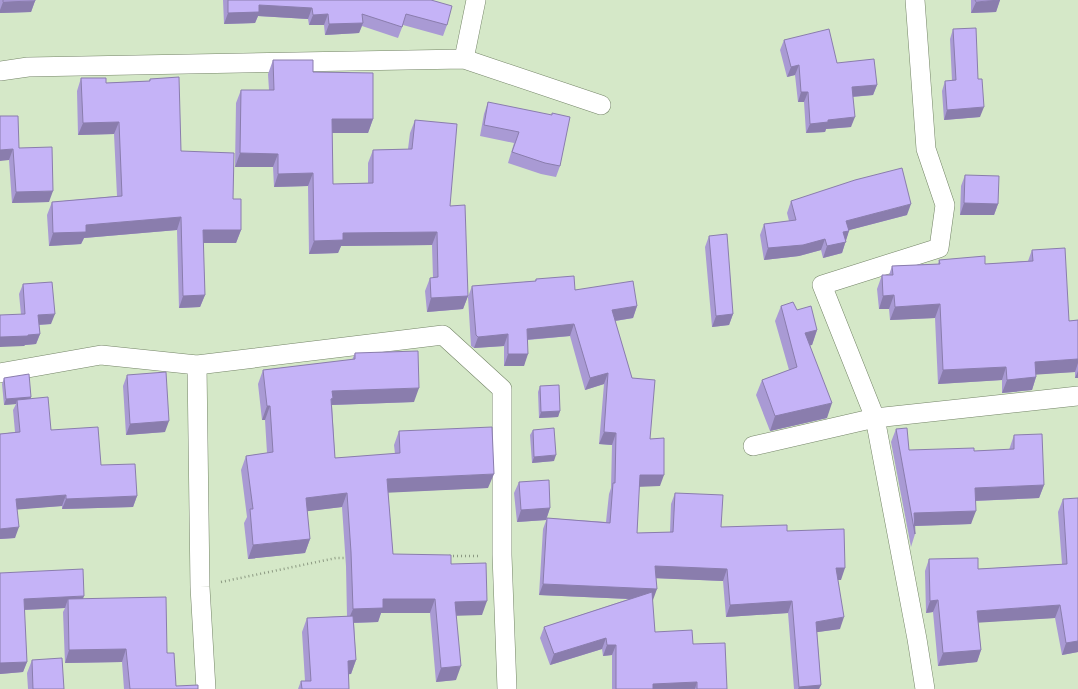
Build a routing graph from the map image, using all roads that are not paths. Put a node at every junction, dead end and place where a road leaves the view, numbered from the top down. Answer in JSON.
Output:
{"nodes":[{"id":1,"x":476,"y":0,"type":"edge"},
{"id":2,"x":915,"y":0,"type":"edge"},
{"id":3,"x":464,"y":59,"type":"junction"},
{"id":4,"x":0,"y":70,"type":"edge"},
{"id":5,"x":601,"y":106,"type":"dead end"},
{"id":6,"x":197,"y":365,"type":"junction"},
{"id":7,"x":0,"y":373,"type":"edge"},
{"id":8,"x":1078,"y":396,"type":"edge"},
{"id":9,"x":875,"y":418,"type":"junction"},
{"id":10,"x":753,"y":446,"type":"dead end"},
{"id":11,"x":206,"y":689,"type":"edge"},
{"id":12,"x":507,"y":689,"type":"edge"},
{"id":13,"x":925,"y":689,"type":"edge"}],
"edges":[{"from":1,"to":3,"type":"street"},
{"from":2,"to":9,"type":"street"},
{"from":3,"to":4,"type":"street"},
{"from":3,"to":5,"type":"street"},
{"from":6,"to":7,"type":"street"},
{"from":6,"to":11,"type":"street"},
{"from":6,"to":12,"type":"street"},
{"from":8,"to":9,"type":"street"},
{"from":9,"to":10,"type":"street"},
{"from":9,"to":13,"type":"street"}]}
